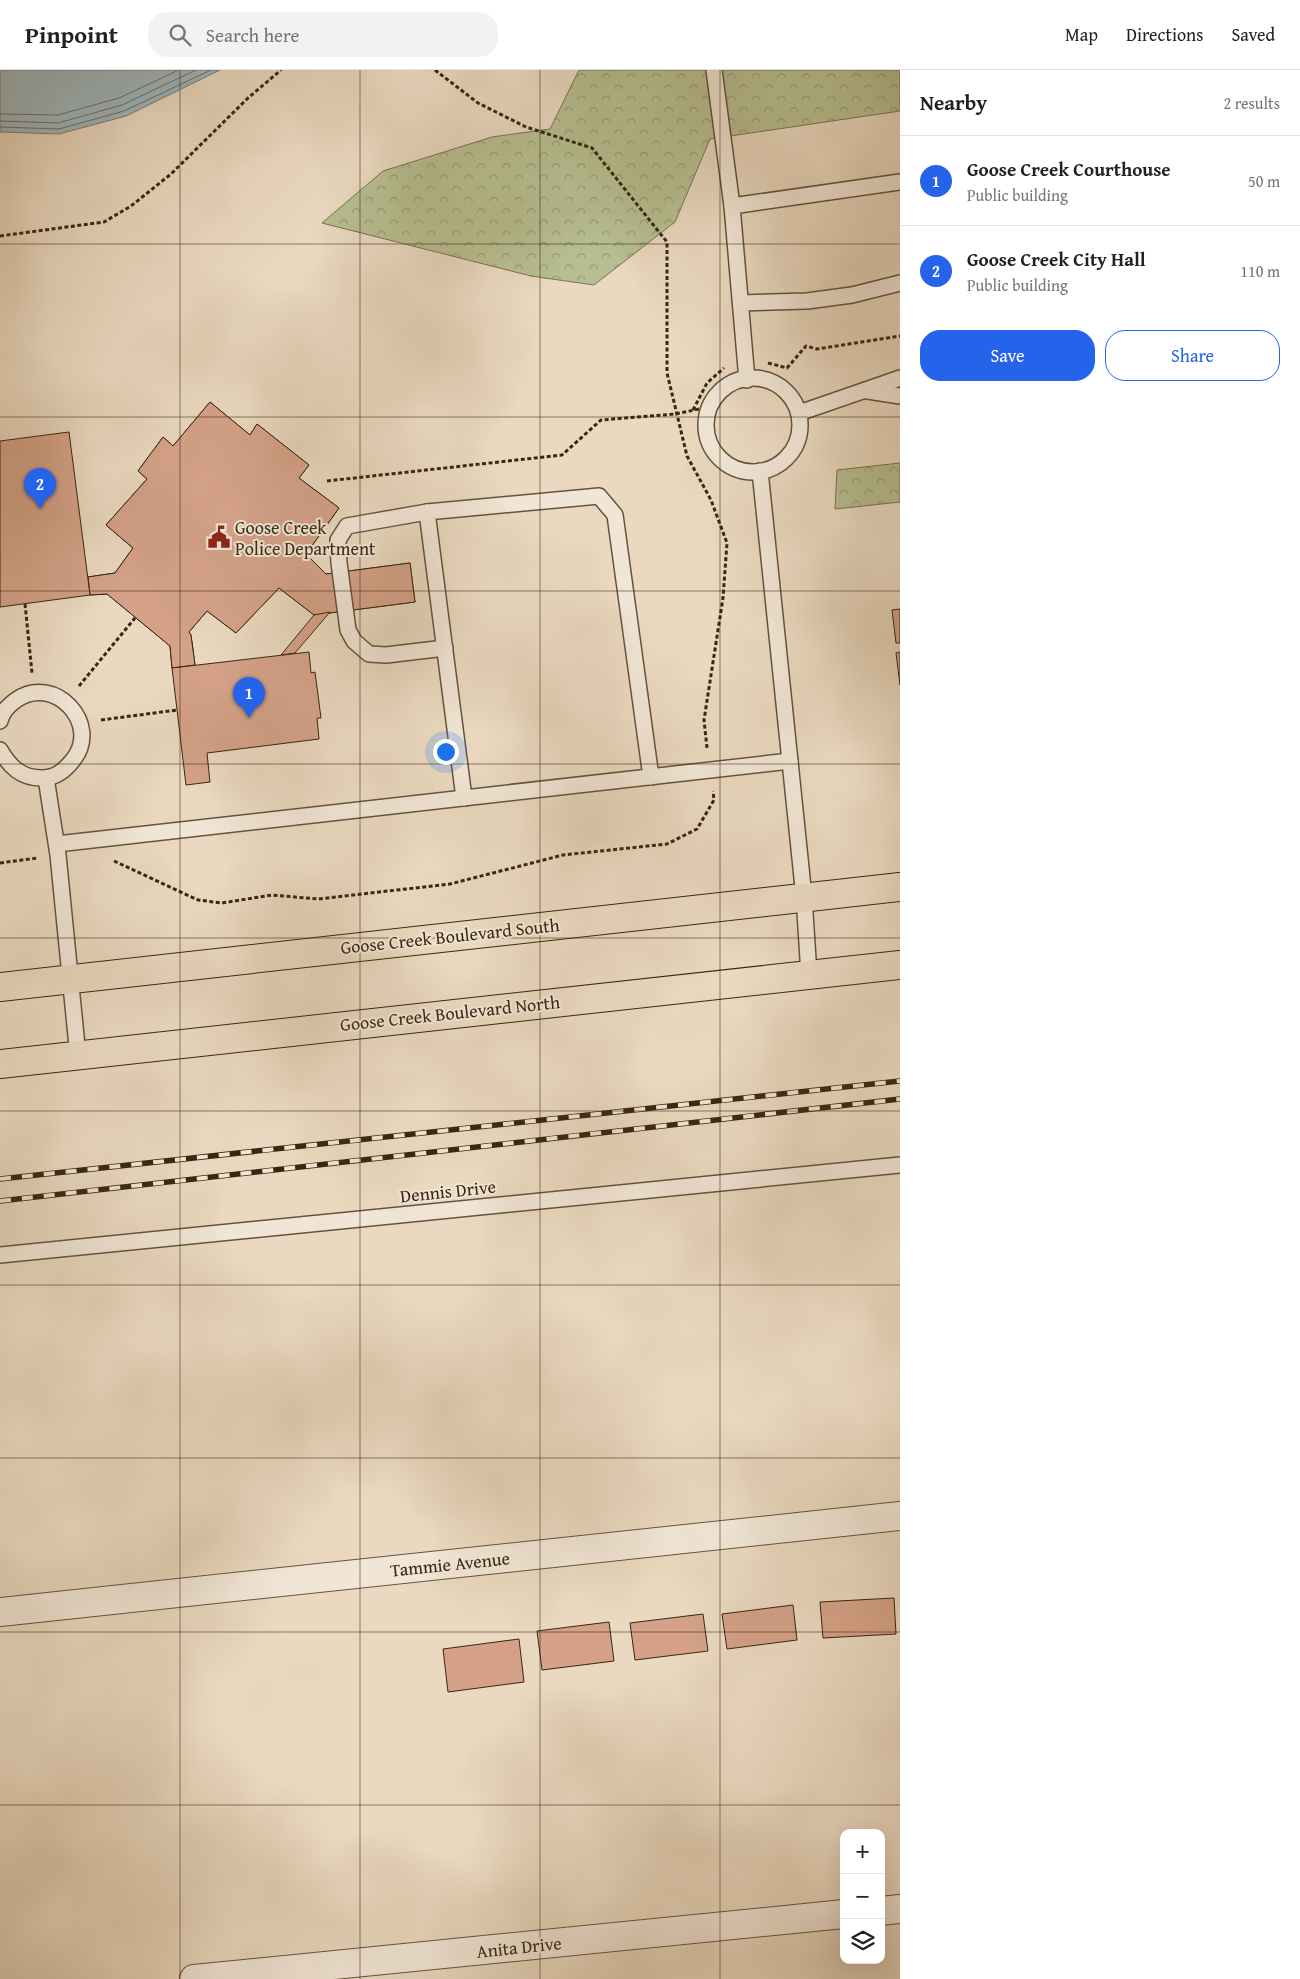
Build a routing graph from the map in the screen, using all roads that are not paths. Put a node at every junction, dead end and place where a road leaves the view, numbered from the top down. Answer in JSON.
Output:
{"nodes":[{"id":1,"x":714,"y":70,"type":"edge"},
{"id":2,"x":900,"y":182,"type":"edge"},
{"id":3,"x":732,"y":206,"type":"junction"},
{"id":4,"x":900,"y":283,"type":"edge"},
{"id":5,"x":741,"y":303,"type":"junction"},
{"id":6,"x":900,"y":378,"type":"edge"},
{"id":7,"x":747,"y":380,"type":"junction"},
{"id":8,"x":864,"y":391,"type":"junction"},
{"id":9,"x":900,"y":396,"type":"edge"},
{"id":10,"x":799,"y":413,"type":"junction"},
{"id":11,"x":760,"y":471,"type":"junction"},
{"id":12,"x":427,"y":512,"type":"junction"},
{"id":13,"x":445,"y":648,"type":"junction"},
{"id":14,"x":0,"y":721,"type":"edge"},
{"id":15,"x":0,"y":750,"type":"edge"},
{"id":16,"x":790,"y":761,"type":"junction"},
{"id":17,"x":651,"y":777,"type":"junction"},
{"id":18,"x":46,"y":778,"type":"junction"},
{"id":19,"x":464,"y":798,"type":"junction"},
{"id":20,"x":58,"y":850,"type":"junction"},
{"id":21,"x":900,"y":887,"type":"edge"},
{"id":22,"x":804,"y":897,"type":"junction"},
{"id":23,"x":900,"y":965,"type":"edge"},
{"id":24,"x":810,"y":974,"type":"junction"},
{"id":25,"x":71,"y":978,"type":"junction"},
{"id":26,"x":0,"y":986,"type":"edge"},
{"id":27,"x":78,"y":1056,"type":"junction"},
{"id":28,"x":0,"y":1064,"type":"edge"},
{"id":29,"x":900,"y":1164,"type":"edge"},
{"id":30,"x":0,"y":1255,"type":"edge"},
{"id":31,"x":900,"y":1516,"type":"edge"},
{"id":32,"x":0,"y":1612,"type":"edge"},
{"id":33,"x":900,"y":1909,"type":"edge"},
{"id":34,"x":885,"y":1911,"type":"edge"},
{"id":35,"x":840,"y":1914,"type":"edge"},
{"id":36,"x":194,"y":1979,"type":"edge"}],
"edges":[{"from":1,"to":3,"type":"lane"},
{"from":2,"to":3,"type":"lane"},
{"from":3,"to":5,"type":"lane"},
{"from":4,"to":5,"type":"lane"},
{"from":5,"to":7,"type":"lane"},
{"from":6,"to":8,"type":"lane"},
{"from":7,"to":10,"type":"lane"},
{"from":7,"to":11,"type":"lane"},
{"from":8,"to":9,"type":"lane"},
{"from":8,"to":10,"type":"lane"},
{"from":10,"to":11,"type":"lane"},
{"from":11,"to":16,"type":"lane"},
{"from":12,"to":13,"type":"lane"},
{"from":12,"to":13,"type":"lane"},
{"from":12,"to":17,"type":"lane"},
{"from":13,"to":19,"type":"lane"},
{"from":14,"to":18,"type":"lane"},
{"from":15,"to":18,"type":"lane"},
{"from":16,"to":17,"type":"lane"},
{"from":16,"to":22,"type":"lane"},
{"from":17,"to":19,"type":"lane"},
{"from":18,"to":20,"type":"lane"},
{"from":19,"to":20,"type":"lane"},
{"from":20,"to":25,"type":"lane"},
{"from":21,"to":22,"type":"highway","name":"Goose Creek Boulevard South"},
{"from":22,"to":24,"type":"lane"},
{"from":22,"to":25,"type":"highway","name":"Goose Creek Boulevard South"},
{"from":23,"to":24,"type":"highway","name":"Goose Creek Boulevard North"},
{"from":24,"to":27,"type":"highway","name":"Goose Creek Boulevard North"},
{"from":25,"to":26,"type":"highway","name":"Goose Creek Boulevard South"},
{"from":25,"to":27,"type":"lane"},
{"from":27,"to":28,"type":"highway","name":"Goose Creek Boulevard North"},
{"from":29,"to":30,"type":"lane","name":"Dennis Drive"},
{"from":31,"to":32,"type":"street","name":"Tammie Avenue"},
{"from":33,"to":34,"type":"street"},
{"from":35,"to":36,"type":"street","name":"Anita Drive"}]}
